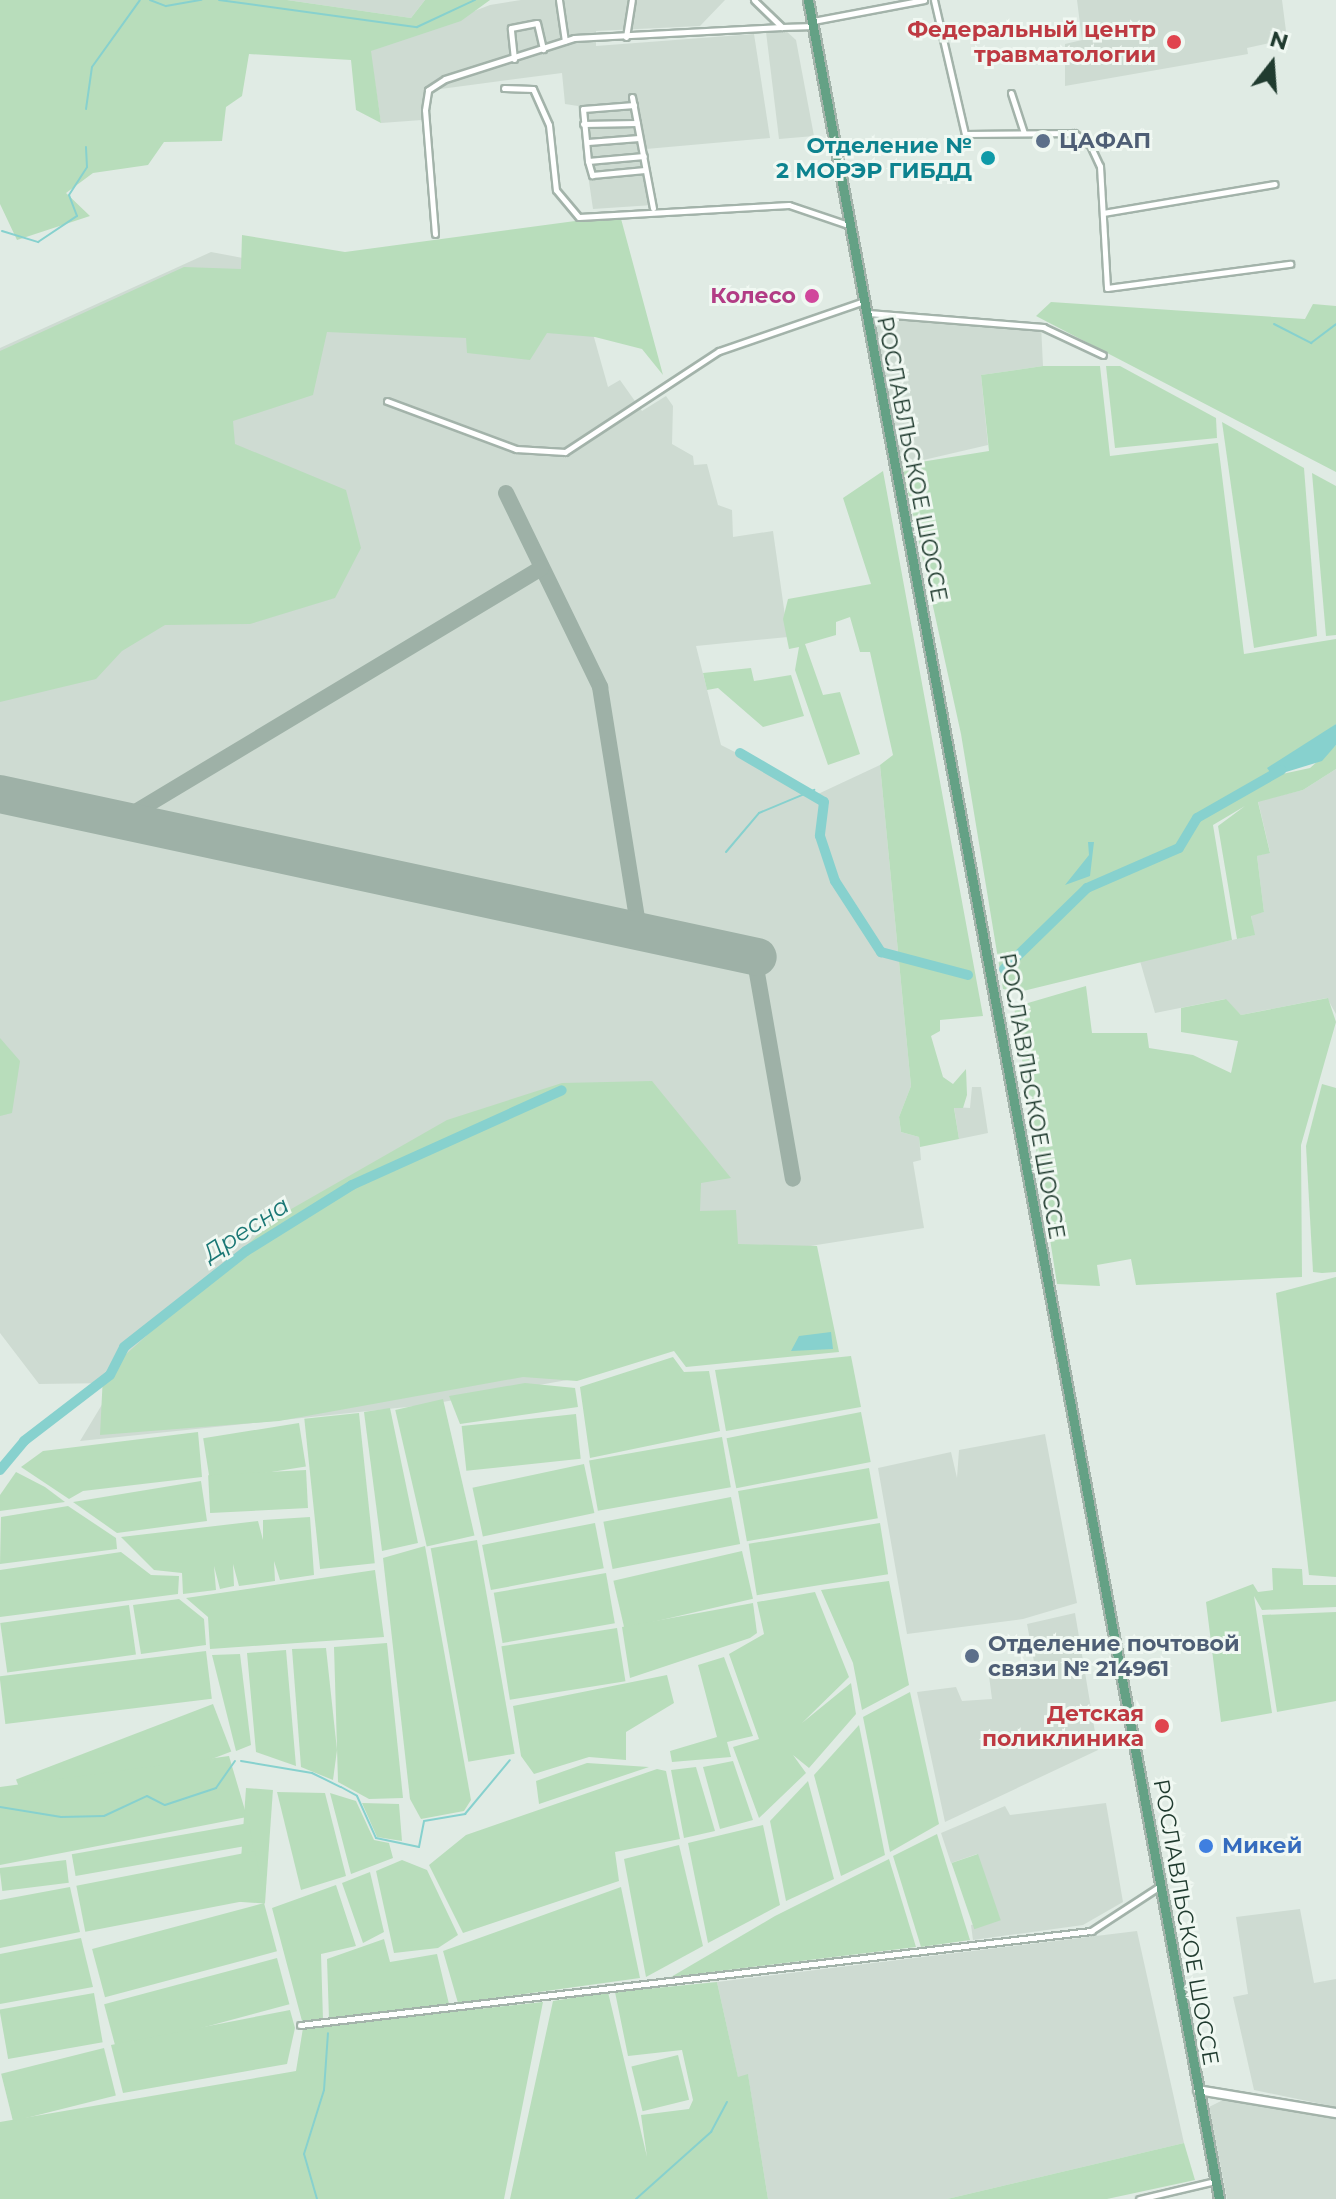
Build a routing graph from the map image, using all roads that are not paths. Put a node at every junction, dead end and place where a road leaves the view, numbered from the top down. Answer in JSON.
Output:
{"nodes":[{"id":1,"x":556,"y":0,"type":"edge"},
{"id":2,"x":632,"y":0,"type":"edge"},
{"id":3,"x":754,"y":0,"type":"edge"},
{"id":4,"x":808,"y":0,"type":"edge"},
{"id":5,"x":924,"y":0,"type":"edge"},
{"id":6,"x":934,"y":0,"type":"edge"},
{"id":7,"x":813,"y":24,"type":"junction"},
{"id":8,"x":782,"y":27,"type":"junction"},
{"id":9,"x":626,"y":37,"type":"junction"},
{"id":10,"x":565,"y":41,"type":"junction"},
{"id":11,"x":543,"y":49,"type":"junction"},
{"id":12,"x":514,"y":59,"type":"junction"},
{"id":13,"x":504,"y":88,"type":"dead end"},
{"id":14,"x":1011,"y":93,"type":"dead end"},
{"id":15,"x":632,"y":97,"type":"dead end"},
{"id":16,"x":634,"y":105,"type":"junction"},
{"id":17,"x":637,"y":123,"type":"junction"},
{"id":18,"x":583,"y":124,"type":"junction"},
{"id":19,"x":1024,"y":133,"type":"junction"},
{"id":20,"x":639,"y":138,"type":"junction"},
{"id":21,"x":588,"y":142,"type":"junction"},
{"id":22,"x":644,"y":156,"type":"junction"},
{"id":23,"x":588,"y":161,"type":"junction"},
{"id":24,"x":645,"y":170,"type":"junction"},
{"id":25,"x":1275,"y":184,"type":"dead end"},
{"id":26,"x":653,"y":208,"type":"junction"},
{"id":27,"x":1103,"y":213,"type":"junction"},
{"id":28,"x":848,"y":225,"type":"junction"},
{"id":29,"x":435,"y":234,"type":"dead end"},
{"id":30,"x":1290,"y":264,"type":"dead end"},
{"id":31,"x":864,"y":301,"type":"junction"},
{"id":32,"x":865,"y":314,"type":"junction"},
{"id":33,"x":1103,"y":355,"type":"dead end"},
{"id":34,"x":387,"y":401,"type":"dead end"},
{"id":35,"x":1161,"y":1886,"type":"junction"},
{"id":36,"x":300,"y":2025,"type":"dead end"},
{"id":37,"x":1198,"y":2090,"type":"junction"},
{"id":38,"x":1336,"y":2113,"type":"edge"},
{"id":39,"x":1215,"y":2181,"type":"junction"},
{"id":40,"x":1139,"y":2199,"type":"edge"},
{"id":41,"x":1219,"y":2199,"type":"edge"}],
"edges":[{"from":1,"to":10,"type":"street"},
{"from":2,"to":9,"type":"street"},
{"from":3,"to":8,"type":"street"},
{"from":4,"to":7,"type":"main road","name":"РОСЛАВЛЬСКОЕ ШОССЕ"},
{"from":5,"to":7,"type":"street"},
{"from":6,"to":19,"type":"street"},
{"from":7,"to":8,"type":"street"},
{"from":7,"to":28,"type":"main road","name":"РОСЛАВЛЬСКОЕ ШОССЕ"},
{"from":8,"to":9,"type":"street"},
{"from":9,"to":10,"type":"street"},
{"from":10,"to":11,"type":"street"},
{"from":11,"to":12,"type":"street"},
{"from":11,"to":12,"type":"street"},
{"from":12,"to":29,"type":"street"},
{"from":13,"to":26,"type":"street"},
{"from":14,"to":19,"type":"street"},
{"from":15,"to":16,"type":"street"},
{"from":16,"to":17,"type":"street"},
{"from":16,"to":18,"type":"street"},
{"from":17,"to":18,"type":"street"},
{"from":17,"to":20,"type":"street"},
{"from":18,"to":21,"type":"street"},
{"from":19,"to":27,"type":"street"},
{"from":20,"to":21,"type":"street"},
{"from":20,"to":22,"type":"street"},
{"from":21,"to":23,"type":"street"},
{"from":22,"to":23,"type":"street"},
{"from":22,"to":24,"type":"street"},
{"from":23,"to":24,"type":"street"},
{"from":24,"to":26,"type":"street"},
{"from":25,"to":27,"type":"street"},
{"from":26,"to":28,"type":"street"},
{"from":27,"to":30,"type":"street"},
{"from":28,"to":31,"type":"main road","name":"РОСЛАВЛЬСКОЕ ШОССЕ"},
{"from":31,"to":32,"type":"main road","name":"РОСЛАВЛЬСКОЕ ШОССЕ"},
{"from":31,"to":34,"type":"street"},
{"from":32,"to":33,"type":"street"},
{"from":32,"to":35,"type":"main road","name":"РОСЛАВЛЬСКОЕ ШОССЕ"},
{"from":35,"to":36,"type":"street"},
{"from":35,"to":37,"type":"main road","name":"РОСЛАВЛЬСКОЕ ШОССЕ"},
{"from":37,"to":38,"type":"street"},
{"from":37,"to":39,"type":"main road","name":"РОСЛАВЛЬСКОЕ ШОССЕ"},
{"from":39,"to":40,"type":"street"},
{"from":39,"to":41,"type":"main road","name":"РОСЛАВЛЬСКОЕ ШОССЕ"}]}
